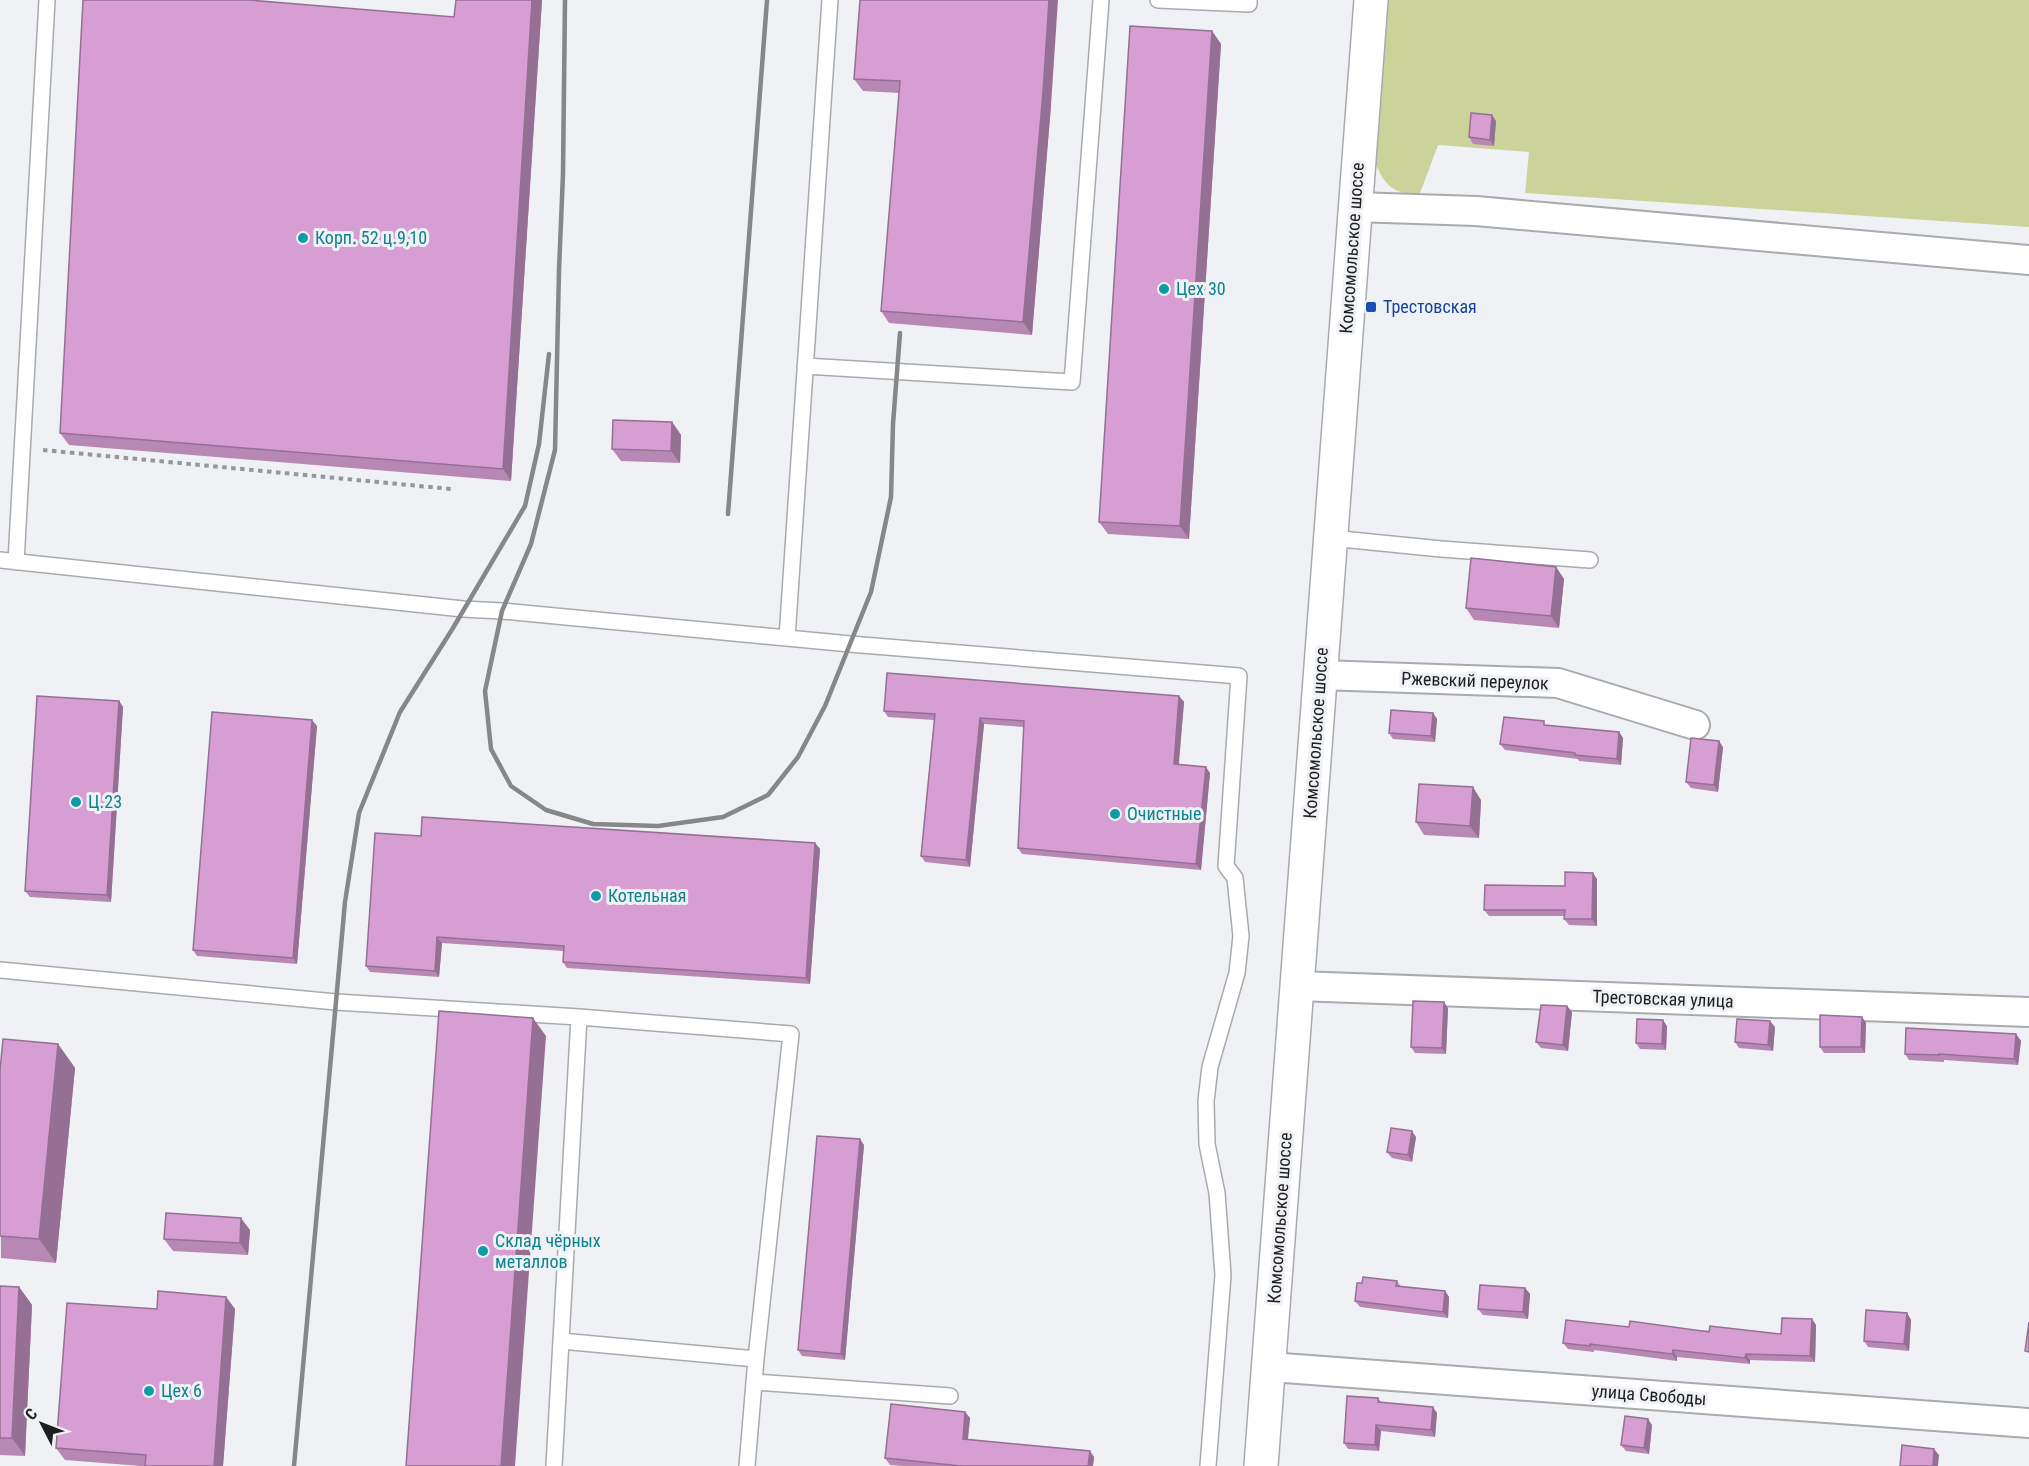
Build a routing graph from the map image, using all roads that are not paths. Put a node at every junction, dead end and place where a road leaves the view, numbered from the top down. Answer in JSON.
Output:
{"nodes":[{"id":1,"x":47,"y":0,"type":"edge"},
{"id":2,"x":830,"y":0,"type":"edge"},
{"id":3,"x":1101,"y":0,"type":"edge"},
{"id":4,"x":1158,"y":0,"type":"edge"},
{"id":5,"x":1249,"y":0,"type":"edge"},
{"id":6,"x":1371,"y":0,"type":"edge"},
{"id":7,"x":1355,"y":207,"type":"junction"},
{"id":8,"x":2029,"y":260,"type":"edge"},
{"id":9,"x":805,"y":366,"type":"junction"},
{"id":10,"x":1331,"y":538,"type":"junction"},
{"id":11,"x":0,"y":560,"type":"edge"},
{"id":12,"x":1590,"y":560,"type":"dead end"},
{"id":13,"x":16,"y":562,"type":"junction"},
{"id":14,"x":787,"y":638,"type":"junction"},
{"id":15,"x":1320,"y":675,"type":"junction"},
{"id":16,"x":1695,"y":725,"type":"dead end"},
{"id":17,"x":0,"y":970,"type":"edge"},
{"id":18,"x":1297,"y":986,"type":"junction"},
{"id":19,"x":2029,"y":1012,"type":"edge"},
{"id":20,"x":579,"y":1017,"type":"junction"},
{"id":21,"x":561,"y":1341,"type":"junction"},
{"id":22,"x":756,"y":1359,"type":"junction"},
{"id":23,"x":1269,"y":1367,"type":"junction"},
{"id":24,"x":754,"y":1382,"type":"junction"},
{"id":25,"x":950,"y":1396,"type":"dead end"},
{"id":26,"x":2029,"y":1423,"type":"edge"},
{"id":27,"x":554,"y":1466,"type":"edge"},
{"id":28,"x":747,"y":1466,"type":"edge"},
{"id":29,"x":1208,"y":1466,"type":"edge"},
{"id":30,"x":1261,"y":1466,"type":"edge"}],
"edges":[{"from":1,"to":13,"type":"lane"},
{"from":2,"to":9,"type":"lane"},
{"from":3,"to":9,"type":"lane"},
{"from":4,"to":5,"type":"lane"},
{"from":6,"to":7,"type":"main road","name":"Комсомольское шоссе"},
{"from":7,"to":8,"type":"street"},
{"from":7,"to":10,"type":"main road","name":"Комсомольское шоссе"},
{"from":9,"to":14,"type":"lane"},
{"from":10,"to":12,"type":"lane"},
{"from":10,"to":15,"type":"main road","name":"Комсомольское шоссе"},
{"from":11,"to":13,"type":"lane"},
{"from":13,"to":14,"type":"lane"},
{"from":14,"to":29,"type":"lane"},
{"from":15,"to":16,"type":"street","name":"Ржевский переулок"},
{"from":15,"to":18,"type":"main road","name":"Комсомольское шоссе"},
{"from":17,"to":20,"type":"lane"},
{"from":18,"to":19,"type":"street","name":"Трестовская улица"},
{"from":18,"to":23,"type":"main road","name":"Комсомольское шоссе"},
{"from":20,"to":21,"type":"lane"},
{"from":20,"to":22,"type":"lane"},
{"from":21,"to":22,"type":"lane"},
{"from":21,"to":27,"type":"lane"},
{"from":22,"to":24,"type":"lane"},
{"from":23,"to":26,"type":"street","name":"улица Свободы"},
{"from":23,"to":30,"type":"main road","name":"Комсомольское шоссе"},
{"from":24,"to":25,"type":"lane"},
{"from":24,"to":28,"type":"lane"}]}
